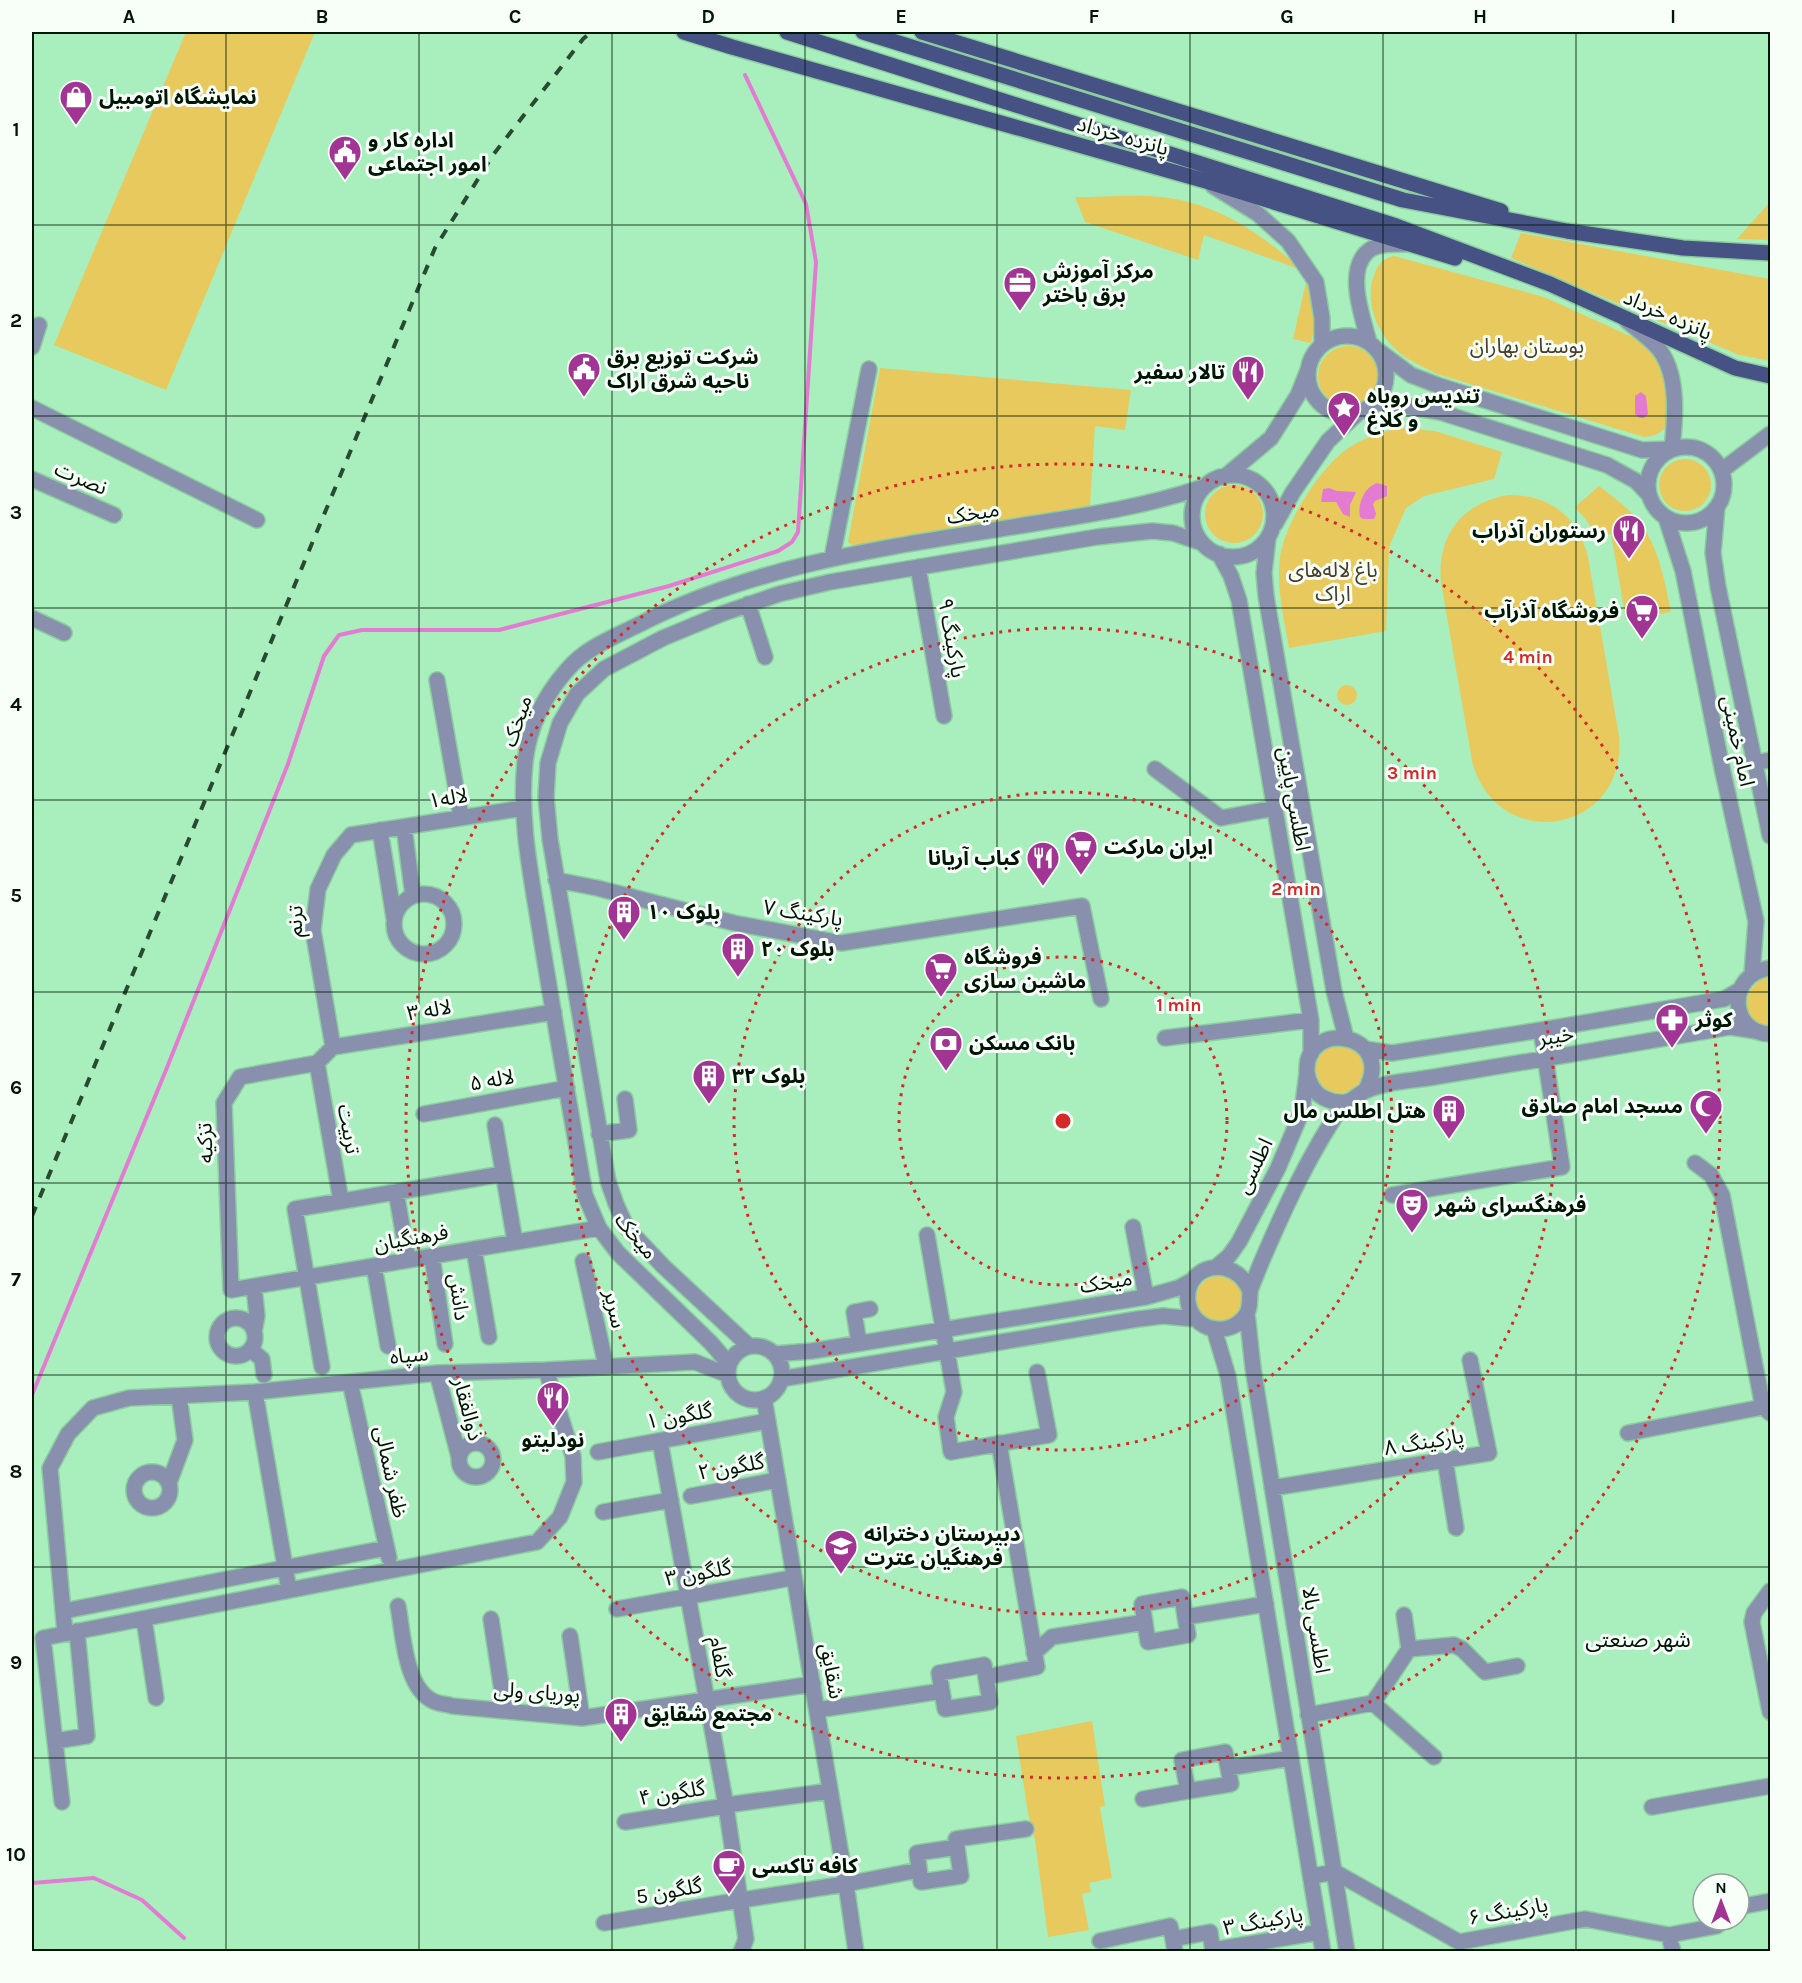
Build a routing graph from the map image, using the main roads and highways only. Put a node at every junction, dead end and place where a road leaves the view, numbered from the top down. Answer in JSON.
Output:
{"nodes":[{"id":1,"x":684,"y":32,"type":"edge"},
{"id":2,"x":787,"y":32,"type":"edge"},
{"id":3,"x":863,"y":32,"type":"edge"},
{"id":4,"x":922,"y":32,"type":"edge"},
{"id":5,"x":1567,"y":231,"type":"junction"},
{"id":6,"x":1770,"y":253,"type":"edge"},
{"id":7,"x":1550,"y":284,"type":"junction"},
{"id":8,"x":1770,"y":376,"type":"edge"}],
"edges":[{"from":1,"to":7,"type":"main road","name":"پانزده خرداد"},
{"from":2,"to":7,"type":"main road","name":"پانزده خرداد"},
{"from":3,"to":5,"type":"main road","name":"پانزده خرداد"},
{"from":4,"to":5,"type":"main road","name":"پانزده خرداد"},
{"from":5,"to":6,"type":"main road","name":"پانزده خرداد"},
{"from":7,"to":8,"type":"main road","name":"پانزده خرداد"}]}
